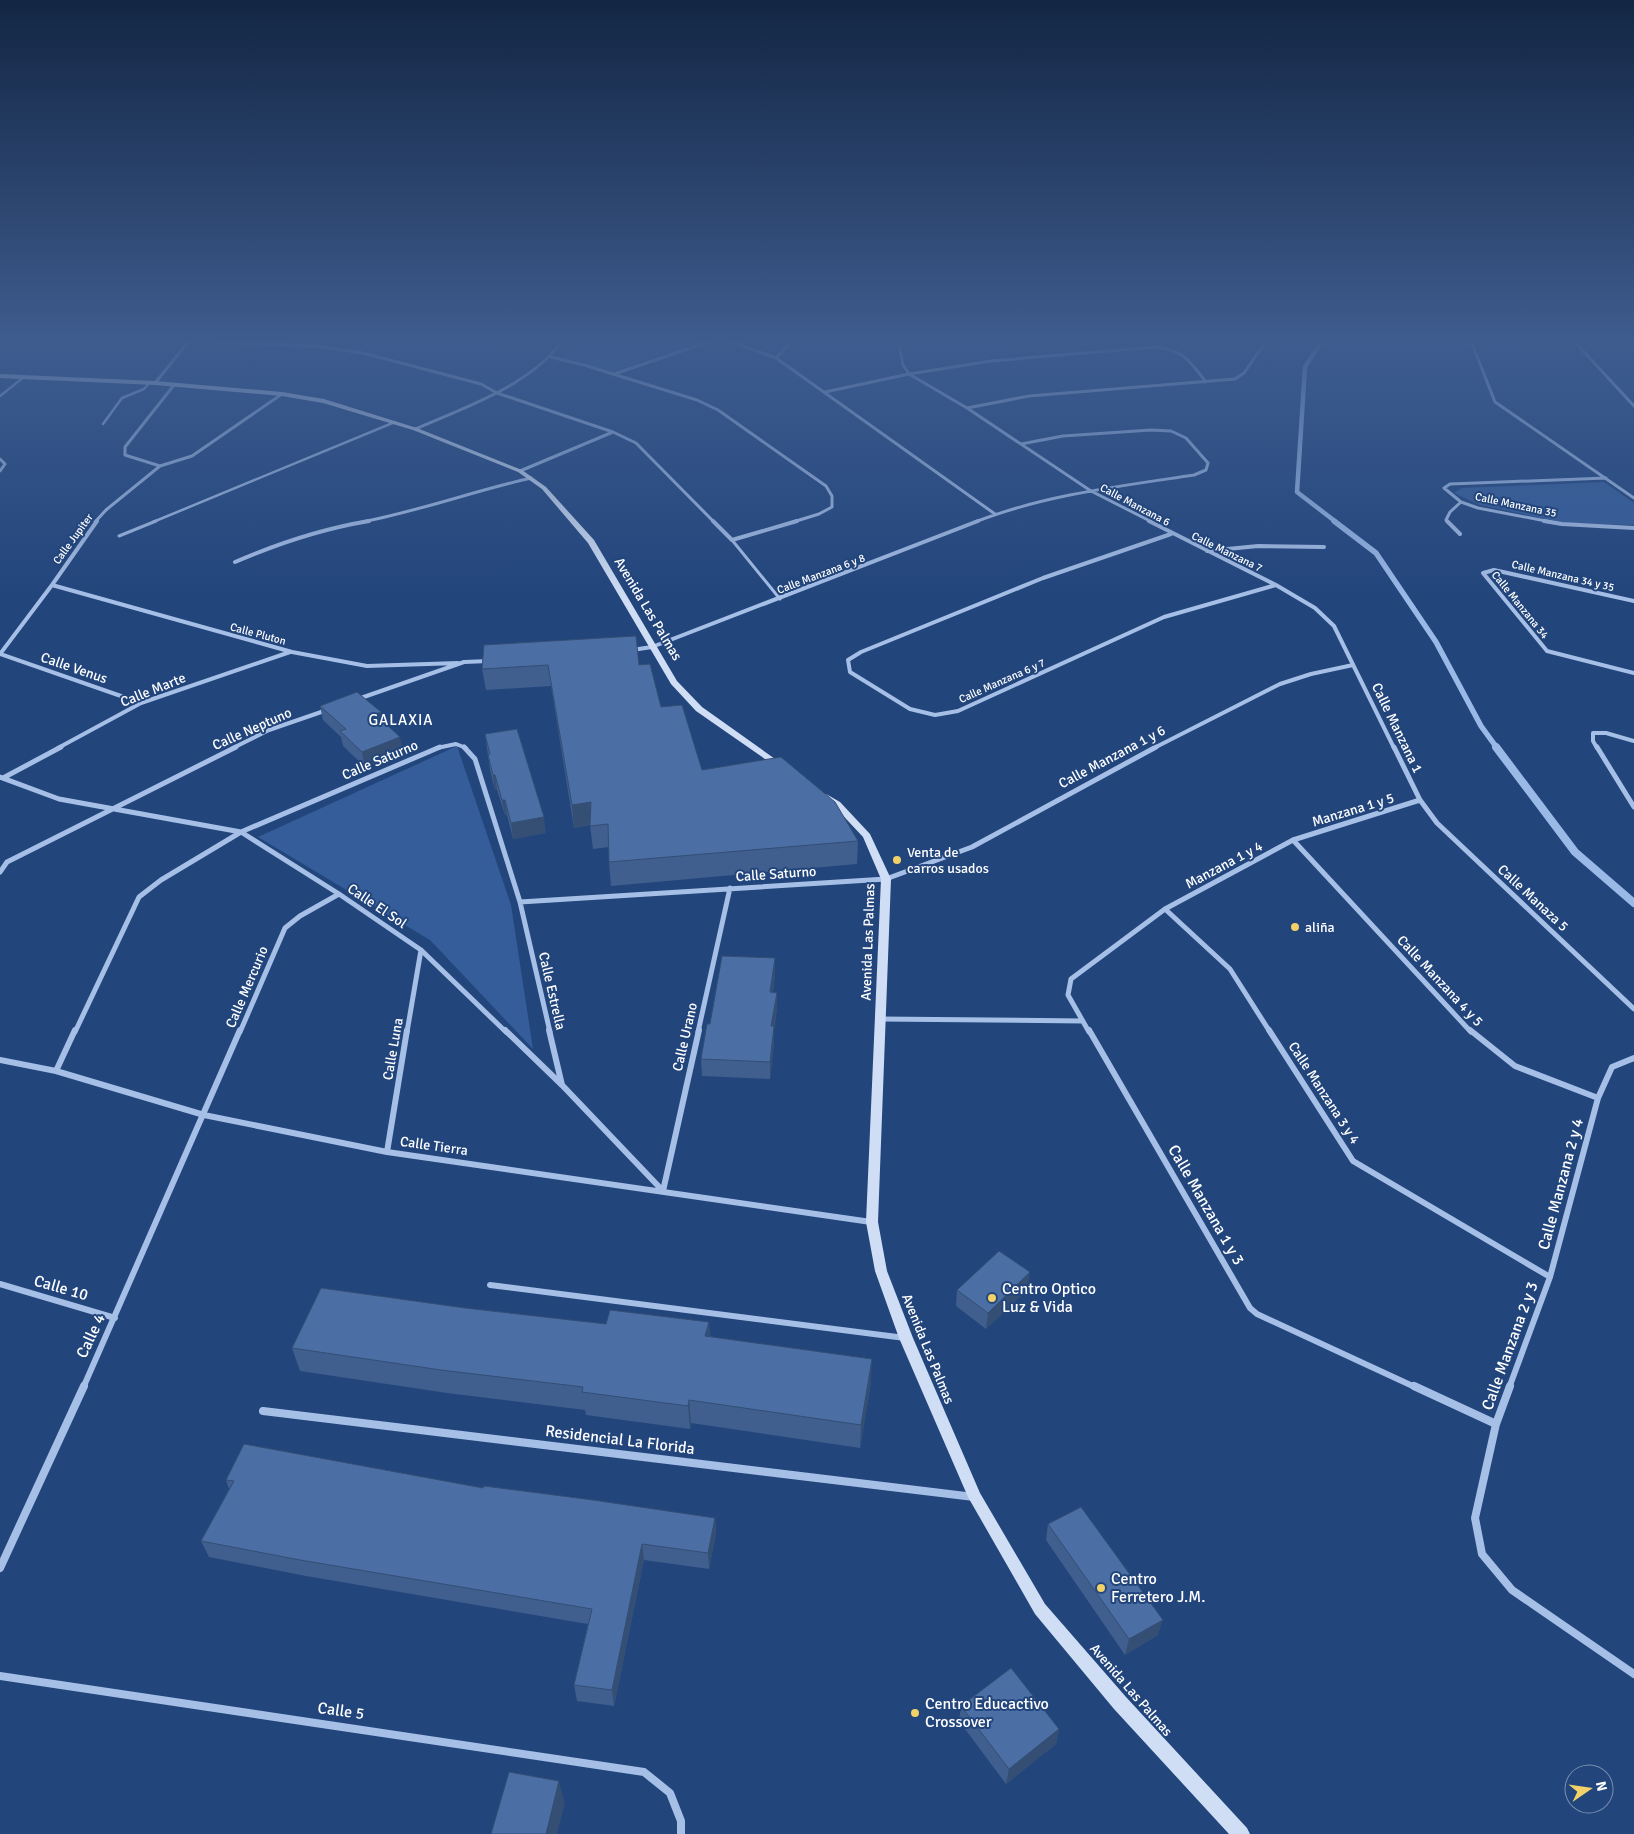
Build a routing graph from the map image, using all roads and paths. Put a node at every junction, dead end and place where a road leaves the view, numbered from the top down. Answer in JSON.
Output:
{"nodes":[{"id":1,"x":141,"y":427,"type":"edge"},
{"id":2,"x":235,"y":427,"type":"edge"},
{"id":3,"x":384,"y":427,"type":"edge"},
{"id":4,"x":408,"y":427,"type":"edge"},
{"id":5,"x":420,"y":427,"type":"edge"},
{"id":6,"x":597,"y":427,"type":"edge"},
{"id":7,"x":742,"y":427,"type":"edge"},
{"id":8,"x":873,"y":427,"type":"edge"},
{"id":9,"x":995,"y":427,"type":"edge"},
{"id":10,"x":1530,"y":427,"type":"edge"},
{"id":11,"x":415,"y":429,"type":"junction"},
{"id":12,"x":613,"y":432,"type":"junction"},
{"id":13,"x":1021,"y":444,"type":"junction"},
{"id":14,"x":0,"y":459,"type":"edge"},
{"id":15,"x":160,"y":466,"type":"junction"},
{"id":16,"x":520,"y":470,"type":"junction"},
{"id":17,"x":0,"y":471,"type":"edge"},
{"id":18,"x":531,"y":478,"type":"junction"},
{"id":19,"x":1606,"y":478,"type":"junction"},
{"id":20,"x":1091,"y":491,"type":"junction"},
{"id":21,"x":1634,"y":498,"type":"edge"},
{"id":22,"x":1461,"y":502,"type":"junction"},
{"id":23,"x":995,"y":514,"type":"junction"},
{"id":24,"x":1634,"y":528,"type":"edge"},
{"id":25,"x":1171,"y":534,"type":"junction"},
{"id":26,"x":1460,"y":534,"type":"dead end"},
{"id":27,"x":119,"y":536,"type":"dead end"},
{"id":28,"x":732,"y":540,"type":"junction"},
{"id":29,"x":1324,"y":546,"type":"dead end"},
{"id":30,"x":1206,"y":551,"type":"junction"},
{"id":31,"x":235,"y":562,"type":"dead end"},
{"id":32,"x":1488,"y":570,"type":"joint"},
{"id":33,"x":52,"y":585,"type":"junction"},
{"id":34,"x":1276,"y":585,"type":"junction"},
{"id":35,"x":780,"y":599,"type":"junction"},
{"id":36,"x":1634,"y":601,"type":"edge"},
{"id":37,"x":652,"y":647,"type":"junction"},
{"id":38,"x":625,"y":651,"type":"edge"},
{"id":39,"x":292,"y":652,"type":"junction"},
{"id":40,"x":0,"y":654,"type":"edge"},
{"id":41,"x":493,"y":660,"type":"edge"},
{"id":42,"x":464,"y":662,"type":"junction"},
{"id":43,"x":1353,"y":665,"type":"junction"},
{"id":44,"x":1634,"y":673,"type":"edge"},
{"id":45,"x":353,"y":701,"type":"edge"},
{"id":46,"x":141,"y":703,"type":"junction"},
{"id":47,"x":334,"y":707,"type":"edge"},
{"id":48,"x":1634,"y":741,"type":"edge"},
{"id":49,"x":788,"y":770,"type":"edge"},
{"id":50,"x":2,"y":777,"type":"edge"},
{"id":51,"x":813,"y":787,"type":"edge"},
{"id":52,"x":1420,"y":800,"type":"junction"},
{"id":53,"x":1634,"y":807,"type":"edge"},
{"id":54,"x":114,"y":808,"type":"junction"},
{"id":55,"x":241,"y":832,"type":"junction"},
{"id":56,"x":1293,"y":840,"type":"junction"},
{"id":57,"x":0,"y":872,"type":"edge"},
{"id":58,"x":886,"y":879,"type":"junction"},
{"id":59,"x":730,"y":888,"type":"junction"},
{"id":60,"x":340,"y":894,"type":"junction"},
{"id":61,"x":520,"y":902,"type":"junction"},
{"id":62,"x":1165,"y":910,"type":"junction"},
{"id":63,"x":421,"y":950,"type":"junction"},
{"id":64,"x":1634,"y":1009,"type":"edge"},
{"id":65,"x":880,"y":1019,"type":"junction"},
{"id":66,"x":1084,"y":1021,"type":"junction"},
{"id":67,"x":1634,"y":1058,"type":"edge"},
{"id":68,"x":0,"y":1060,"type":"edge"},
{"id":69,"x":56,"y":1071,"type":"junction"},
{"id":70,"x":562,"y":1085,"type":"junction"},
{"id":71,"x":1598,"y":1098,"type":"junction"},
{"id":72,"x":204,"y":1115,"type":"junction"},
{"id":73,"x":387,"y":1152,"type":"junction"},
{"id":74,"x":663,"y":1191,"type":"junction"},
{"id":75,"x":872,"y":1222,"type":"junction"},
{"id":76,"x":1550,"y":1277,"type":"junction"},
{"id":77,"x":0,"y":1284,"type":"edge"},
{"id":78,"x":490,"y":1285,"type":"dead end"},
{"id":79,"x":115,"y":1318,"type":"junction"},
{"id":80,"x":906,"y":1338,"type":"junction"},
{"id":81,"x":262,"y":1412,"type":"dead end"},
{"id":82,"x":1496,"y":1424,"type":"junction"},
{"id":83,"x":975,"y":1497,"type":"junction"},
{"id":84,"x":0,"y":1568,"type":"edge"},
{"id":85,"x":1634,"y":1674,"type":"edge"},
{"id":86,"x":0,"y":1676,"type":"edge"},
{"id":87,"x":681,"y":1834,"type":"edge"},
{"id":88,"x":1241,"y":1834,"type":"edge"}],
"edges":[{"from":1,"to":15,"type":"street"},
{"from":2,"to":15,"type":"street","name":"Calle Jupiter"},
{"from":3,"to":27,"type":"lane"},
{"from":4,"to":11,"type":"street","name":"Avenida Las Palmas"},
{"from":5,"to":11,"type":"street"},
{"from":6,"to":12,"type":"street"},
{"from":7,"to":28,"type":"street"},
{"from":8,"to":23,"type":"street"},
{"from":9,"to":13,"type":"street","name":"Calle Manzana 6"},
{"from":10,"to":19,"type":"street"},
{"from":11,"to":16,"type":"street","name":"Avenida Las Palmas"},
{"from":12,"to":16,"type":"street"},
{"from":12,"to":28,"type":"street"},
{"from":13,"to":20,"type":"street","name":"Calle Manzana 6"},
{"from":13,"to":20,"type":"street","name":"Calle Manzana 6 y 8"},
{"from":14,"to":17,"type":"street"},
{"from":15,"to":33,"type":"street","name":"Calle Jupiter"},
{"from":16,"to":18,"type":"street","name":"Avenida Las Palmas"},
{"from":18,"to":31,"type":"street"},
{"from":18,"to":37,"type":"street","name":"Avenida Las Palmas"},
{"from":19,"to":21,"type":"street"},
{"from":19,"to":22,"type":"street","name":"Calle Manzana 35"},
{"from":20,"to":23,"type":"street","name":"Calle Manzana 6 y 8"},
{"from":20,"to":25,"type":"street","name":"Calle Manzana 6"},
{"from":22,"to":24,"type":"street","name":"Calle Manzana 35"},
{"from":22,"to":26,"type":"street"},
{"from":23,"to":35,"type":"street","name":"Calle Manzana 6 y 8"},
{"from":25,"to":30,"type":"street","name":"Calle Manzana 7"},
{"from":25,"to":34,"type":"street","name":"Calle Manzana 6 y 7"},
{"from":28,"to":35,"type":"lane"},
{"from":29,"to":30,"type":"street"},
{"from":30,"to":34,"type":"street","name":"Calle Manzana 7"},
{"from":32,"to":36,"type":"street","name":"Calle Manzana 34 y 35"},
{"from":32,"to":44,"type":"street","name":"Calle Manzana 34"},
{"from":33,"to":39,"type":"street","name":"Calle Pluton"},
{"from":33,"to":40,"type":"street","name":"Calle Jupiter"},
{"from":34,"to":43,"type":"street"},
{"from":35,"to":37,"type":"street","name":"Calle Manzana 6 y 8"},
{"from":37,"to":38,"type":"street"},
{"from":37,"to":49,"type":"street","name":"Avenida Las Palmas"},
{"from":39,"to":42,"type":"street","name":"Calle Pluton"},
{"from":39,"to":46,"type":"street","name":"Calle Marte"},
{"from":40,"to":46,"type":"street","name":"Calle Venus"},
{"from":41,"to":42,"type":"street"},
{"from":42,"to":45,"type":"street"},
{"from":43,"to":52,"type":"street","name":"Calle Manzana 1"},
{"from":43,"to":58,"type":"street","name":"Calle Manzana 1 y 6"},
{"from":46,"to":50,"type":"street","name":"Calle Marte"},
{"from":47,"to":54,"type":"street","name":"Calle Neptuno"},
{"from":48,"to":53,"type":"street"},
{"from":50,"to":54,"type":"street","name":"Calle El Sol"},
{"from":51,"to":58,"type":"street","name":"Avenida Las Palmas"},
{"from":52,"to":56,"type":"street","name":"Manzana 1 y 5"},
{"from":52,"to":64,"type":"street","name":"Calle Manaza 5"},
{"from":54,"to":55,"type":"street","name":"Calle El Sol"},
{"from":54,"to":57,"type":"street","name":"Calle Neptuno"},
{"from":55,"to":60,"type":"street","name":"Calle El Sol"},
{"from":55,"to":61,"type":"street","name":"Calle Saturno"},
{"from":55,"to":69,"type":"street","name":"Calle Saturno"},
{"from":56,"to":62,"type":"street","name":"Manzana 1 y 4"},
{"from":56,"to":71,"type":"street","name":"Calle Manzana 4 y 5"},
{"from":58,"to":59,"type":"street","name":"Calle Saturno"},
{"from":58,"to":65,"type":"street","name":"Avenida Las Palmas"},
{"from":59,"to":61,"type":"street","name":"Calle Saturno"},
{"from":59,"to":74,"type":"street","name":"Calle Urano"},
{"from":60,"to":63,"type":"street","name":"Calle El Sol"},
{"from":60,"to":72,"type":"street","name":"Calle Mercurio"},
{"from":61,"to":70,"type":"street","name":"Calle Estrella"},
{"from":62,"to":66,"type":"street","name":"Calle Manzana 1 y 3"},
{"from":62,"to":76,"type":"street","name":"Calle Manzana 3 y 4"},
{"from":63,"to":70,"type":"street","name":"Calle El Sol"},
{"from":63,"to":73,"type":"street","name":"Calle Luna"},
{"from":65,"to":66,"type":"street"},
{"from":65,"to":75,"type":"street","name":"Avenida Las Palmas"},
{"from":66,"to":82,"type":"street","name":"Calle Manzana 1 y 3"},
{"from":67,"to":71,"type":"street","name":"Calle Manzana 2 y 4"},
{"from":68,"to":69,"type":"street","name":"Calle Tierra"},
{"from":69,"to":72,"type":"street","name":"Calle Tierra"},
{"from":70,"to":74,"type":"street","name":"Calle El Sol"},
{"from":71,"to":76,"type":"street","name":"Calle Manzana 2 y 4"},
{"from":72,"to":73,"type":"street","name":"Calle Tierra"},
{"from":72,"to":79,"type":"street","name":"Calle 4"},
{"from":73,"to":74,"type":"street","name":"Calle Tierra"},
{"from":74,"to":75,"type":"street","name":"Calle Tierra"},
{"from":75,"to":80,"type":"street","name":"Avenida Las Palmas"},
{"from":76,"to":82,"type":"street","name":"Calle Manzana 2 y 3"},
{"from":77,"to":79,"type":"street","name":"Calle 10"},
{"from":78,"to":80,"type":"street"},
{"from":79,"to":84,"type":"street","name":"Calle 4"},
{"from":80,"to":83,"type":"street","name":"Avenida Las Palmas"},
{"from":81,"to":83,"type":"street","name":"Residencial La Florida"},
{"from":82,"to":85,"type":"street","name":"Calle Manzana 2 y 3"},
{"from":83,"to":88,"type":"street","name":"Avenida Las Palmas"},
{"from":86,"to":87,"type":"street","name":"Calle 5"}]}
